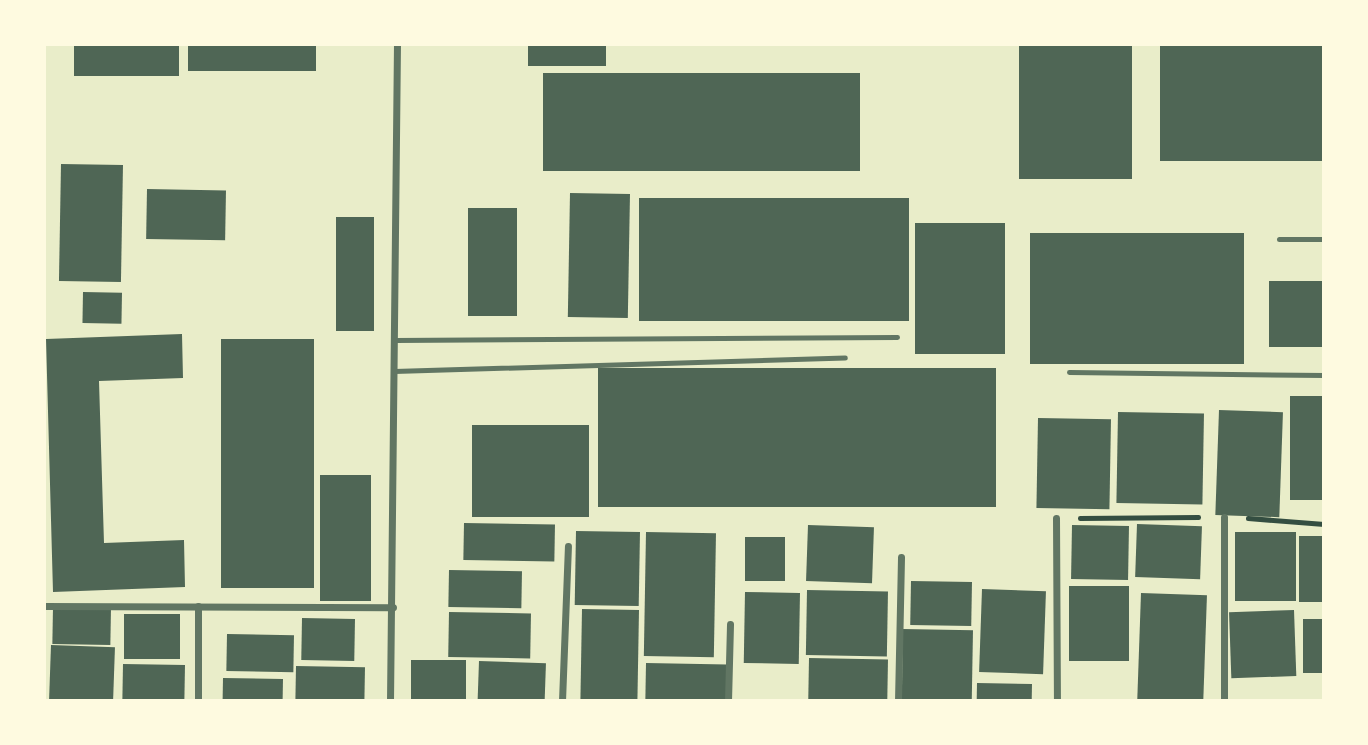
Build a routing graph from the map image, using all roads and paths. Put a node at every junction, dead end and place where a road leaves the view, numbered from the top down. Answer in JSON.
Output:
{"nodes":[{"id":1,"x":397,"y":44,"type":"edge"},
{"id":2,"x":1279,"y":239,"type":"dead end"},
{"id":3,"x":1324,"y":239,"type":"edge"},
{"id":4,"x":897,"y":337,"type":"dead end"},
{"id":5,"x":394,"y":340,"type":"junction"},
{"id":6,"x":845,"y":358,"type":"dead end"},
{"id":7,"x":394,"y":371,"type":"junction"},
{"id":8,"x":1069,"y":372,"type":"dead end"},
{"id":9,"x":1324,"y":375,"type":"edge"},
{"id":10,"x":1224,"y":517,"type":"junction"},
{"id":11,"x":1056,"y":519,"type":"joint"},
{"id":12,"x":1324,"y":524,"type":"edge"},
{"id":13,"x":568,"y":546,"type":"dead end"},
{"id":14,"x":901,"y":556,"type":"dead end"},
{"id":15,"x":44,"y":606,"type":"edge"},
{"id":16,"x":198,"y":606,"type":"junction"},
{"id":17,"x":393,"y":607,"type":"junction"},
{"id":18,"x":730,"y":624,"type":"dead end"},
{"id":19,"x":198,"y":701,"type":"edge"},
{"id":20,"x":390,"y":701,"type":"edge"},
{"id":21,"x":562,"y":701,"type":"edge"},
{"id":22,"x":728,"y":701,"type":"edge"},
{"id":23,"x":898,"y":701,"type":"edge"},
{"id":24,"x":1058,"y":701,"type":"edge"},
{"id":25,"x":1224,"y":701,"type":"edge"}],
"edges":[{"from":1,"to":5,"type":"street"},
{"from":2,"to":3,"type":"lane"},
{"from":4,"to":5,"type":"lane"},
{"from":5,"to":7,"type":"street"},
{"from":6,"to":7,"type":"lane"},
{"from":7,"to":17,"type":"street"},
{"from":8,"to":9,"type":"lane"},
{"from":10,"to":11,"type":"path"},
{"from":10,"to":12,"type":"path"},
{"from":10,"to":25,"type":"street"},
{"from":11,"to":24,"type":"street"},
{"from":13,"to":21,"type":"street"},
{"from":14,"to":23,"type":"street"},
{"from":15,"to":16,"type":"street"},
{"from":16,"to":17,"type":"street"},
{"from":16,"to":19,"type":"street"},
{"from":17,"to":20,"type":"street"},
{"from":18,"to":22,"type":"street"}]}
